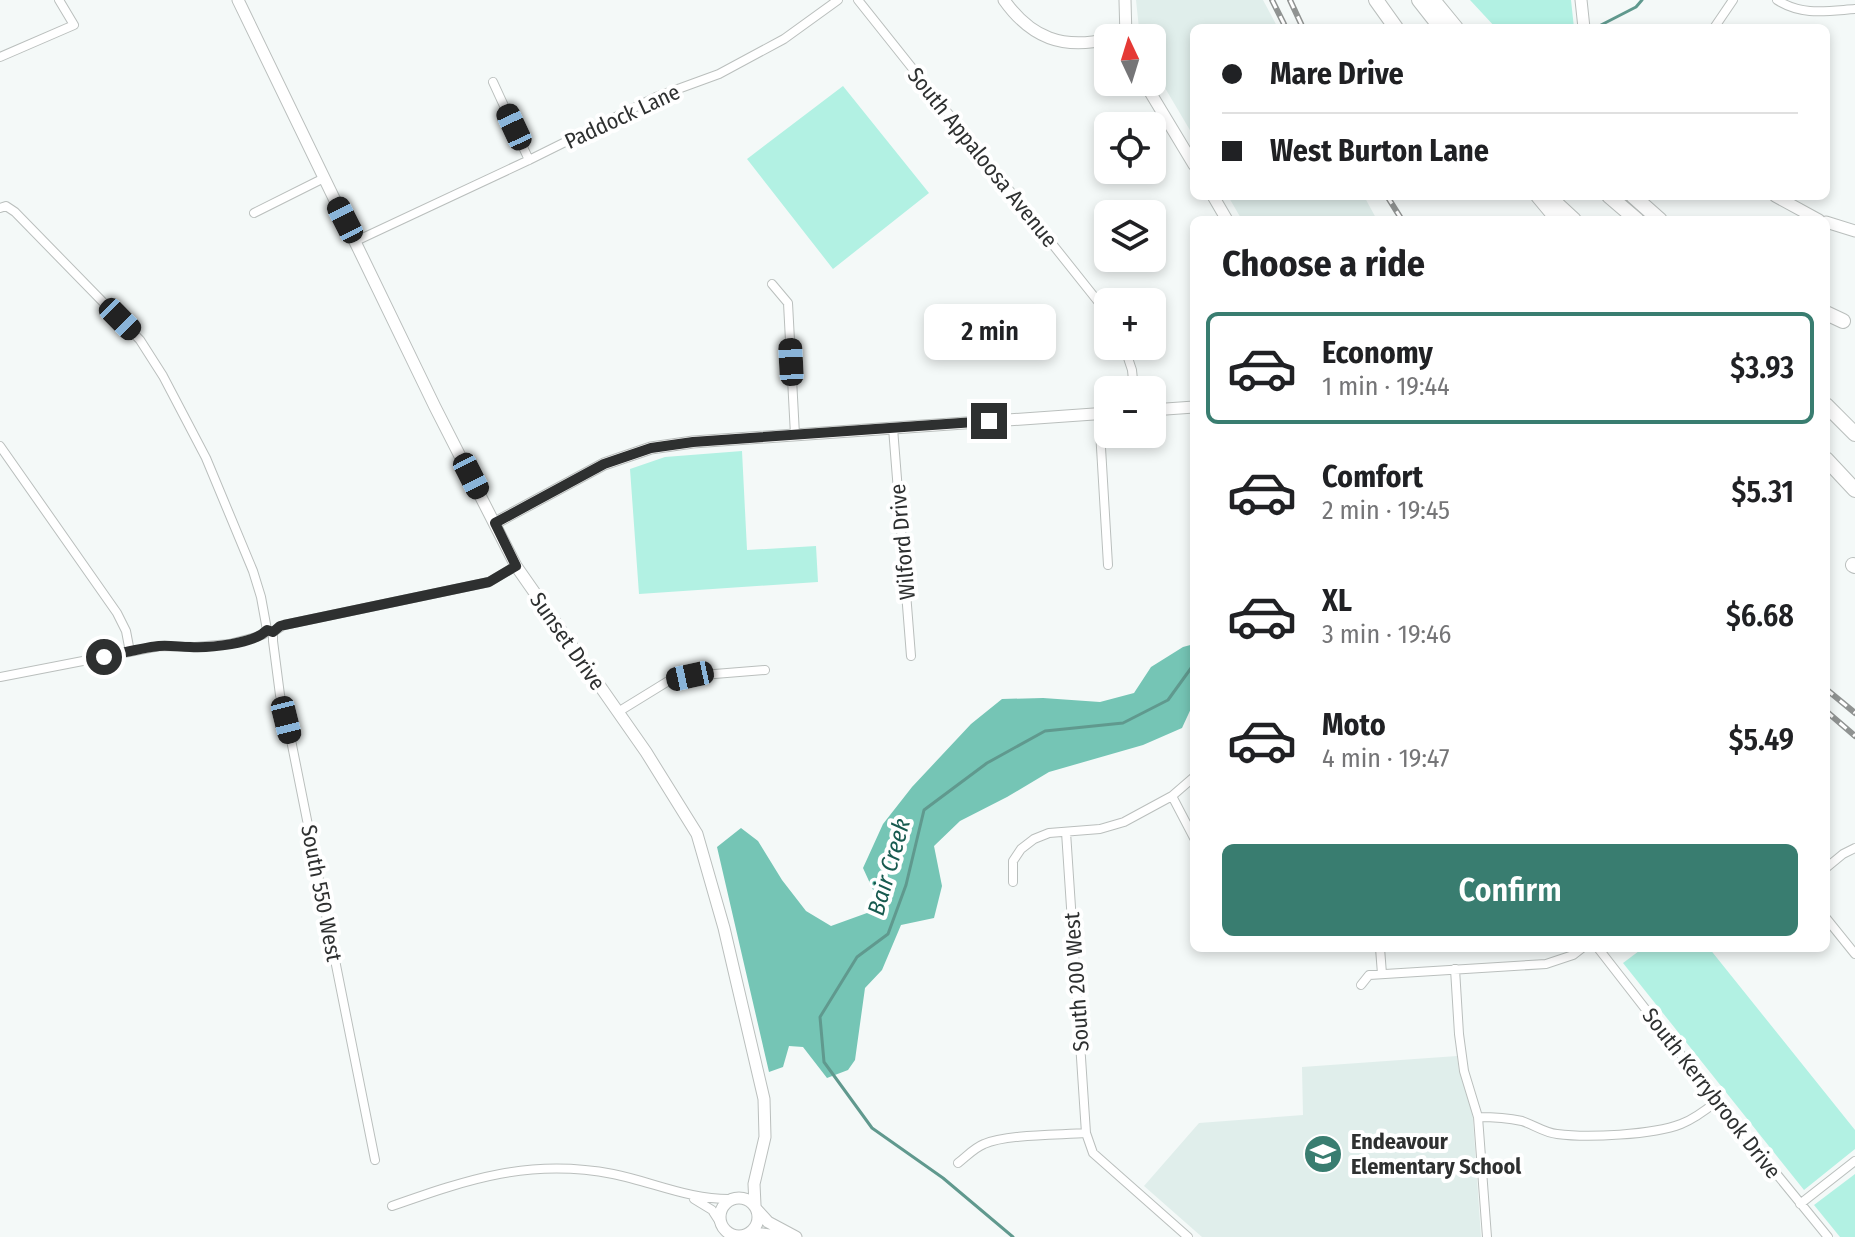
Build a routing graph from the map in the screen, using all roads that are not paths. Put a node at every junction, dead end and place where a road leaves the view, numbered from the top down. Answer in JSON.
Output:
{"nodes":[{"id":1,"x":59,"y":0,"type":"edge"},
{"id":2,"x":238,"y":0,"type":"edge"},
{"id":3,"x":838,"y":0,"type":"edge"},
{"id":4,"x":858,"y":0,"type":"edge"},
{"id":5,"x":1004,"y":0,"type":"edge"},
{"id":6,"x":1125,"y":0,"type":"edge"},
{"id":7,"x":1376,"y":0,"type":"edge"},
{"id":8,"x":1419,"y":0,"type":"edge"},
{"id":9,"x":1433,"y":0,"type":"edge"},
{"id":10,"x":1581,"y":0,"type":"edge"},
{"id":11,"x":1733,"y":0,"type":"edge"},
{"id":12,"x":1777,"y":0,"type":"edge"},
{"id":13,"x":1855,"y":9,"type":"edge"},
{"id":14,"x":1126,"y":24,"type":"edge"},
{"id":15,"x":1393,"y":24,"type":"edge"},
{"id":16,"x":1438,"y":24,"type":"edge"},
{"id":17,"x":1453,"y":24,"type":"edge"},
{"id":18,"x":1584,"y":24,"type":"edge"},
{"id":19,"x":1717,"y":24,"type":"edge"},
{"id":20,"x":1094,"y":41,"type":"edge"},
{"id":21,"x":0,"y":57,"type":"edge"},
{"id":22,"x":493,"y":82,"type":"dead end"},
{"id":23,"x":1152,"y":96,"type":"edge"},
{"id":24,"x":1190,"y":158,"type":"edge"},
{"id":25,"x":529,"y":160,"type":"junction"},
{"id":26,"x":324,"y":178,"type":"junction"},
{"id":27,"x":1541,"y":200,"type":"edge"},
{"id":28,"x":1552,"y":200,"type":"edge"},
{"id":29,"x":1614,"y":200,"type":"edge"},
{"id":30,"x":1638,"y":200,"type":"edge"},
{"id":31,"x":1782,"y":200,"type":"edge"},
{"id":32,"x":3,"y":207,"type":"edge"},
{"id":33,"x":254,"y":213,"type":"dead end"},
{"id":34,"x":1555,"y":216,"type":"edge"},
{"id":35,"x":1570,"y":216,"type":"edge"},
{"id":36,"x":1632,"y":216,"type":"edge"},
{"id":37,"x":1656,"y":216,"type":"edge"},
{"id":38,"x":1812,"y":216,"type":"edge"},
{"id":39,"x":1830,"y":223,"type":"edge"},
{"id":40,"x":1855,"y":231,"type":"edge"},
{"id":41,"x":356,"y":241,"type":"junction"},
{"id":42,"x":772,"y":284,"type":"dead end"},
{"id":43,"x":1094,"y":296,"type":"edge"},
{"id":44,"x":1830,"y":315,"type":"edge"},
{"id":45,"x":1843,"y":321,"type":"dead end"},
{"id":46,"x":1190,"y":407,"type":"edge"},
{"id":47,"x":1166,"y":409,"type":"edge"},
{"id":48,"x":1830,"y":409,"type":"edge"},
{"id":49,"x":1094,"y":414,"type":"edge"},
{"id":50,"x":893,"y":428,"type":"junction"},
{"id":51,"x":1855,"y":434,"type":"edge"},
{"id":52,"x":795,"y":435,"type":"junction"},
{"id":53,"x":0,"y":446,"type":"edge"},
{"id":54,"x":1104,"y":448,"type":"edge"},
{"id":55,"x":1830,"y":463,"type":"edge"},
{"id":56,"x":1855,"y":490,"type":"edge"},
{"id":57,"x":495,"y":523,"type":"junction"},
{"id":58,"x":1108,"y":565,"type":"dead end"},
{"id":59,"x":516,"y":566,"type":"junction"},
{"id":60,"x":270,"y":631,"type":"junction"},
{"id":61,"x":130,"y":652,"type":"junction"},
{"id":62,"x":911,"y":656,"type":"dead end"},
{"id":63,"x":765,"y":670,"type":"dead end"},
{"id":64,"x":0,"y":677,"type":"edge"},
{"id":65,"x":618,"y":712,"type":"junction"},
{"id":66,"x":1190,"y":780,"type":"edge"},
{"id":67,"x":1172,"y":796,"type":"junction"},
{"id":68,"x":1190,"y":830,"type":"edge"},
{"id":69,"x":1066,"y":832,"type":"junction"},
{"id":70,"x":1855,"y":848,"type":"edge"},
{"id":71,"x":1830,"y":865,"type":"edge"},
{"id":72,"x":1013,"y":882,"type":"dead end"},
{"id":73,"x":1830,"y":923,"type":"edge"},
{"id":74,"x":1380,"y":952,"type":"edge"},
{"id":75,"x":1577,"y":952,"type":"edge"},
{"id":76,"x":1601,"y":952,"type":"edge"},
{"id":77,"x":1855,"y":954,"type":"edge"},
{"id":78,"x":1455,"y":969,"type":"junction"},
{"id":79,"x":1382,"y":974,"type":"junction"},
{"id":80,"x":1361,"y":985,"type":"dead end"},
{"id":81,"x":1717,"y":1101,"type":"junction"},
{"id":82,"x":1478,"y":1117,"type":"junction"},
{"id":83,"x":1086,"y":1133,"type":"junction"},
{"id":84,"x":375,"y":1160,"type":"dead end"},
{"id":85,"x":1855,"y":1161,"type":"edge"},
{"id":86,"x":958,"y":1163,"type":"dead end"},
{"id":87,"x":759,"y":1165,"type":"junction"},
{"id":88,"x":687,"y":1195,"type":"junction"},
{"id":89,"x":734,"y":1198,"type":"junction"},
{"id":90,"x":1800,"y":1204,"type":"junction"},
{"id":91,"x":392,"y":1206,"type":"dead end"},
{"id":92,"x":756,"y":1208,"type":"junction"},
{"id":93,"x":721,"y":1224,"type":"junction"},
{"id":94,"x":746,"y":1235,"type":"junction"},
{"id":95,"x":784,"y":1237,"type":"edge"},
{"id":96,"x":796,"y":1237,"type":"edge"},
{"id":97,"x":1188,"y":1237,"type":"edge"},
{"id":98,"x":1487,"y":1237,"type":"edge"},
{"id":99,"x":1828,"y":1237,"type":"edge"}],
"edges":[{"from":1,"to":21,"type":"street"},
{"from":2,"to":26,"type":"main road","name":"Sunset Drive"},
{"from":3,"to":25,"type":"street","name":"Paddock Lane"},
{"from":4,"to":43,"type":"street","name":"South Appaloosa Avenue"},
{"from":5,"to":20,"type":"main road"},
{"from":6,"to":14,"type":"main road"},
{"from":7,"to":15,"type":"highway"},
{"from":8,"to":16,"type":"highway"},
{"from":9,"to":17,"type":"highway"},
{"from":10,"to":18,"type":"main road"},
{"from":11,"to":19,"type":"street"},
{"from":12,"to":13,"type":"street"},
{"from":22,"to":25,"type":"street"},
{"from":23,"to":24,"type":"main road"},
{"from":25,"to":41,"type":"street","name":"Paddock Lane"},
{"from":26,"to":33,"type":"street"},
{"from":26,"to":41,"type":"main road","name":"Sunset Drive"},
{"from":27,"to":34,"type":"highway"},
{"from":28,"to":35,"type":"highway"},
{"from":29,"to":36,"type":"highway"},
{"from":30,"to":37,"type":"highway"},
{"from":31,"to":38,"type":"main road"},
{"from":32,"to":60,"type":"street","name":"South 550 West"},
{"from":39,"to":40,"type":"main road"},
{"from":41,"to":57,"type":"main road","name":"Sunset Drive"},
{"from":42,"to":52,"type":"street"},
{"from":44,"to":45,"type":"highway"},
{"from":46,"to":47,"type":"main road"},
{"from":48,"to":51,"type":"highway"},
{"from":49,"to":50,"type":"main road"},
{"from":50,"to":52,"type":"main road"},
{"from":50,"to":62,"type":"street","name":"Wilford Drive"},
{"from":52,"to":57,"type":"main road"},
{"from":53,"to":61,"type":"street"},
{"from":54,"to":58,"type":"street"},
{"from":55,"to":56,"type":"highway"},
{"from":57,"to":59,"type":"main road","name":"Sunset Drive"},
{"from":59,"to":60,"type":"street"},
{"from":59,"to":65,"type":"main road","name":"Sunset Drive"},
{"from":60,"to":61,"type":"street"},
{"from":60,"to":84,"type":"street","name":"South 550 West"},
{"from":61,"to":64,"type":"street"},
{"from":63,"to":65,"type":"street"},
{"from":65,"to":87,"type":"main road","name":"Sunset Drive"},
{"from":66,"to":67,"type":"street"},
{"from":67,"to":68,"type":"street"},
{"from":67,"to":69,"type":"street"},
{"from":69,"to":72,"type":"street"},
{"from":69,"to":83,"type":"street","name":"South 200 West"},
{"from":70,"to":71,"type":"street"},
{"from":73,"to":77,"type":"street"},
{"from":74,"to":79,"type":"street"},
{"from":75,"to":78,"type":"street"},
{"from":76,"to":81,"type":"street","name":"South Kerrybrook Drive"},
{"from":78,"to":79,"type":"street"},
{"from":78,"to":82,"type":"street"},
{"from":79,"to":80,"type":"street"},
{"from":81,"to":82,"type":"street"},
{"from":81,"to":90,"type":"street","name":"South Kerrybrook Drive"},
{"from":82,"to":98,"type":"street"},
{"from":83,"to":86,"type":"street"},
{"from":83,"to":97,"type":"street"},
{"from":85,"to":90,"type":"street"},
{"from":87,"to":89,"type":"main road"},
{"from":87,"to":92,"type":"main road","name":"Sunset Drive"},
{"from":88,"to":89,"type":"street"},
{"from":88,"to":91,"type":"street"},
{"from":88,"to":93,"type":"street"},
{"from":89,"to":92,"type":"main road"},
{"from":89,"to":93,"type":"main road"},
{"from":90,"to":99,"type":"street","name":"South Kerrybrook Drive"},
{"from":92,"to":94,"type":"main road"},
{"from":92,"to":96,"type":"main road"},
{"from":93,"to":94,"type":"main road"},
{"from":94,"to":95,"type":"main road"}]}
